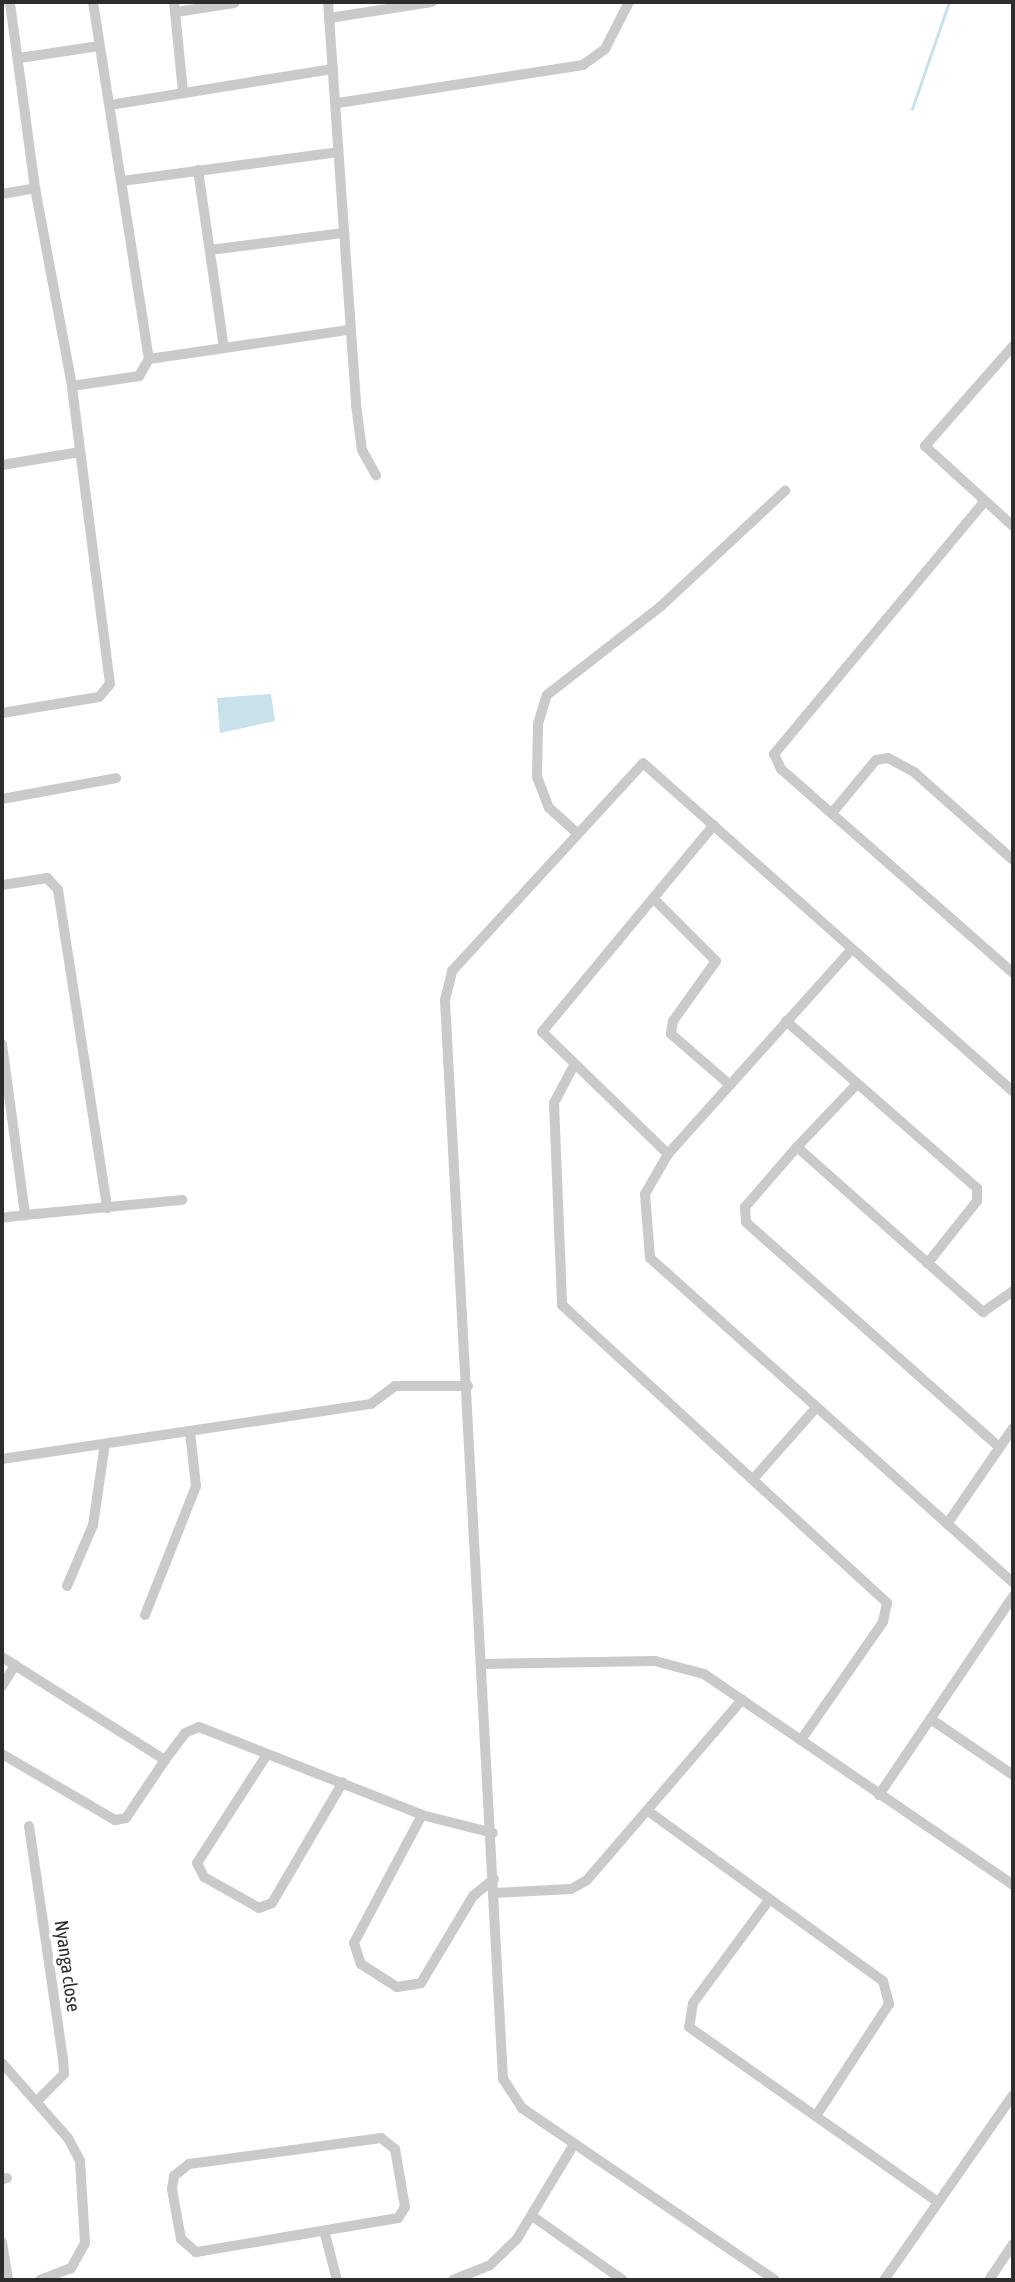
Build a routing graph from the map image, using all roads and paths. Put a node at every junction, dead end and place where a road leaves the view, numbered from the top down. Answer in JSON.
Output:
{"nodes":[{"id":1,"x":93,"y":2,"type":"edge"},
{"id":2,"x":328,"y":2,"type":"edge"},
{"id":3,"x":432,"y":2,"type":"edge"},
{"id":4,"x":629,"y":2,"type":"edge"},
{"id":5,"x":234,"y":3,"type":"edge"},
{"id":6,"x":7,"y":5,"type":"edge"},
{"id":7,"x":175,"y":7,"type":"edge"},
{"id":8,"x":329,"y":18,"type":"junction"},
{"id":9,"x":99,"y":46,"type":"junction"},
{"id":10,"x":19,"y":58,"type":"junction"},
{"id":11,"x":333,"y":69,"type":"junction"},
{"id":12,"x":183,"y":92,"type":"junction"},
{"id":13,"x":338,"y":103,"type":"junction"},
{"id":14,"x":110,"y":105,"type":"junction"},
{"id":15,"x":338,"y":152,"type":"junction"},
{"id":16,"x":198,"y":170,"type":"junction"},
{"id":17,"x":122,"y":181,"type":"junction"},
{"id":18,"x":35,"y":188,"type":"junction"},
{"id":19,"x":2,"y":194,"type":"edge"},
{"id":20,"x":342,"y":233,"type":"junction"},
{"id":21,"x":210,"y":250,"type":"junction"},
{"id":22,"x":349,"y":330,"type":"junction"},
{"id":23,"x":1013,"y":346,"type":"edge"},
{"id":24,"x":225,"y":348,"type":"junction"},
{"id":25,"x":149,"y":359,"type":"junction"},
{"id":26,"x":72,"y":386,"type":"junction"},
{"id":27,"x":80,"y":452,"type":"junction"},
{"id":28,"x":2,"y":465,"type":"edge"},
{"id":29,"x":376,"y":475,"type":"dead end"},
{"id":30,"x":785,"y":491,"type":"dead end"},
{"id":31,"x":984,"y":502,"type":"junction"},
{"id":32,"x":1013,"y":526,"type":"edge"},
{"id":33,"x":2,"y":713,"type":"edge"},
{"id":34,"x":116,"y":778,"type":"dead end"},
{"id":35,"x":2,"y":799,"type":"edge"},
{"id":36,"x":832,"y":813,"type":"junction"},
{"id":37,"x":714,"y":825,"type":"junction"},
{"id":38,"x":577,"y":833,"type":"junction"},
{"id":39,"x":1013,"y":859,"type":"edge"},
{"id":40,"x":2,"y":885,"type":"edge"},
{"id":41,"x":653,"y":898,"type":"junction"},
{"id":42,"x":852,"y":949,"type":"junction"},
{"id":43,"x":1013,"y":973,"type":"edge"},
{"id":44,"x":786,"y":1021,"type":"junction"},
{"id":45,"x":2,"y":1044,"type":"edge"},
{"id":46,"x":573,"y":1067,"type":"junction"},
{"id":47,"x":857,"y":1084,"type":"junction"},
{"id":48,"x":730,"y":1085,"type":"junction"},
{"id":49,"x":1013,"y":1090,"type":"edge"},
{"id":50,"x":7,"y":1119,"type":"edge"},
{"id":51,"x":797,"y":1147,"type":"junction"},
{"id":52,"x":668,"y":1154,"type":"junction"},
{"id":53,"x":182,"y":1200,"type":"dead end"},
{"id":54,"x":107,"y":1208,"type":"junction"},
{"id":55,"x":25,"y":1215,"type":"junction"},
{"id":56,"x":2,"y":1218,"type":"edge"},
{"id":57,"x":927,"y":1264,"type":"junction"},
{"id":58,"x":1013,"y":1291,"type":"edge"},
{"id":59,"x":468,"y":1387,"type":"junction"},
{"id":60,"x":815,"y":1409,"type":"junction"},
{"id":61,"x":1013,"y":1428,"type":"edge"},
{"id":62,"x":190,"y":1432,"type":"junction"},
{"id":63,"x":105,"y":1444,"type":"junction"},
{"id":64,"x":998,"y":1446,"type":"junction"},
{"id":65,"x":2,"y":1459,"type":"edge"},
{"id":66,"x":755,"y":1477,"type":"junction"},
{"id":67,"x":947,"y":1524,"type":"junction"},
{"id":68,"x":1013,"y":1583,"type":"edge"},
{"id":69,"x":67,"y":1586,"type":"dead end"},
{"id":70,"x":1013,"y":1596,"type":"edge"},
{"id":71,"x":145,"y":1615,"type":"dead end"},
{"id":72,"x":2,"y":1657,"type":"edge"},
{"id":73,"x":483,"y":1664,"type":"junction"},
{"id":74,"x":15,"y":1665,"type":"junction"},
{"id":75,"x":2,"y":1686,"type":"edge"},
{"id":76,"x":743,"y":1700,"type":"junction"},
{"id":77,"x":932,"y":1720,"type":"junction"},
{"id":78,"x":801,"y":1740,"type":"junction"},
{"id":79,"x":2,"y":1754,"type":"edge"},
{"id":80,"x":266,"y":1756,"type":"junction"},
{"id":81,"x":165,"y":1760,"type":"junction"},
{"id":82,"x":1013,"y":1775,"type":"edge"},
{"id":83,"x":343,"y":1782,"type":"junction"},
{"id":84,"x":878,"y":1795,"type":"junction"},
{"id":85,"x":648,"y":1811,"type":"junction"},
{"id":86,"x":422,"y":1815,"type":"junction"},
{"id":87,"x":29,"y":1825,"type":"dead end"},
{"id":88,"x":493,"y":1833,"type":"junction"},
{"id":89,"x":494,"y":1879,"type":"junction"},
{"id":90,"x":1013,"y":1885,"type":"edge"},
{"id":91,"x":494,"y":1894,"type":"junction"},
{"id":92,"x":769,"y":1900,"type":"junction"},
{"id":93,"x":2,"y":2063,"type":"edge"},
{"id":94,"x":1013,"y":2095,"type":"edge"},
{"id":95,"x":37,"y":2101,"type":"junction"},
{"id":96,"x":816,"y":2116,"type":"junction"},
{"id":97,"x":573,"y":2144,"type":"junction"},
{"id":98,"x":938,"y":2202,"type":"junction"},
{"id":99,"x":535,"y":2218,"type":"junction"},
{"id":100,"x":324,"y":2234,"type":"junction"},
{"id":101,"x":2,"y":2242,"type":"edge"},
{"id":102,"x":1013,"y":2244,"type":"edge"},
{"id":103,"x":8,"y":2280,"type":"edge"},
{"id":104,"x":40,"y":2280,"type":"edge"},
{"id":105,"x":337,"y":2280,"type":"edge"},
{"id":106,"x":453,"y":2280,"type":"edge"},
{"id":107,"x":623,"y":2280,"type":"edge"},
{"id":108,"x":775,"y":2280,"type":"edge"},
{"id":109,"x":884,"y":2280,"type":"edge"},
{"id":110,"x":989,"y":2280,"type":"edge"}],
"edges":[{"from":1,"to":9,"type":"street"},
{"from":2,"to":8,"type":"street"},
{"from":3,"to":8,"type":"street"},
{"from":4,"to":13,"type":"street"},
{"from":5,"to":7,"type":"street"},
{"from":6,"to":10,"type":"street"},
{"from":7,"to":12,"type":"street"},
{"from":8,"to":11,"type":"street"},
{"from":9,"to":10,"type":"street"},
{"from":9,"to":14,"type":"street"},
{"from":10,"to":18,"type":"street"},
{"from":11,"to":12,"type":"street"},
{"from":11,"to":13,"type":"street"},
{"from":12,"to":14,"type":"street"},
{"from":13,"to":15,"type":"street"},
{"from":14,"to":17,"type":"street"},
{"from":15,"to":16,"type":"street"},
{"from":15,"to":20,"type":"street"},
{"from":16,"to":17,"type":"street"},
{"from":16,"to":21,"type":"street"},
{"from":17,"to":25,"type":"street"},
{"from":18,"to":19,"type":"street"},
{"from":18,"to":26,"type":"street"},
{"from":20,"to":21,"type":"street"},
{"from":20,"to":22,"type":"street"},
{"from":21,"to":24,"type":"street"},
{"from":22,"to":24,"type":"street"},
{"from":22,"to":29,"type":"street"},
{"from":23,"to":31,"type":"street"},
{"from":24,"to":25,"type":"street"},
{"from":25,"to":26,"type":"street"},
{"from":26,"to":27,"type":"street"},
{"from":27,"to":28,"type":"street"},
{"from":27,"to":33,"type":"street"},
{"from":30,"to":38,"type":"street"},
{"from":31,"to":32,"type":"street"},
{"from":31,"to":36,"type":"street"},
{"from":34,"to":35,"type":"street"},
{"from":36,"to":39,"type":"street"},
{"from":36,"to":43,"type":"street"},
{"from":37,"to":38,"type":"street"},
{"from":37,"to":41,"type":"street"},
{"from":37,"to":42,"type":"street"},
{"from":38,"to":59,"type":"street"},
{"from":40,"to":54,"type":"street"},
{"from":41,"to":46,"type":"street"},
{"from":41,"to":48,"type":"street"},
{"from":42,"to":44,"type":"street"},
{"from":42,"to":49,"type":"street"},
{"from":44,"to":47,"type":"street"},
{"from":44,"to":48,"type":"street"},
{"from":45,"to":50,"type":"street"},
{"from":46,"to":52,"type":"street"},
{"from":46,"to":66,"type":"street"},
{"from":47,"to":51,"type":"street"},
{"from":47,"to":57,"type":"street"},
{"from":48,"to":52,"type":"street"},
{"from":50,"to":55,"type":"street"},
{"from":51,"to":57,"type":"street"},
{"from":51,"to":64,"type":"street"},
{"from":52,"to":60,"type":"street"},
{"from":53,"to":54,"type":"street"},
{"from":54,"to":55,"type":"street"},
{"from":55,"to":56,"type":"street"},
{"from":57,"to":58,"type":"street"},
{"from":59,"to":62,"type":"street"},
{"from":59,"to":73,"type":"street"},
{"from":60,"to":66,"type":"street"},
{"from":60,"to":67,"type":"street"},
{"from":61,"to":64,"type":"street"},
{"from":62,"to":63,"type":"street"},
{"from":62,"to":71,"type":"street"},
{"from":63,"to":65,"type":"street"},
{"from":63,"to":69,"type":"street"},
{"from":64,"to":67,"type":"street"},
{"from":66,"to":78,"type":"street"},
{"from":67,"to":68,"type":"street"},
{"from":70,"to":77,"type":"street"},
{"from":72,"to":74,"type":"street"},
{"from":73,"to":76,"type":"street"},
{"from":73,"to":88,"type":"street"},
{"from":74,"to":75,"type":"street"},
{"from":74,"to":81,"type":"street"},
{"from":76,"to":78,"type":"street"},
{"from":76,"to":85,"type":"street"},
{"from":77,"to":82,"type":"street"},
{"from":77,"to":84,"type":"street"},
{"from":78,"to":84,"type":"street"},
{"from":79,"to":81,"type":"street"},
{"from":80,"to":81,"type":"street"},
{"from":80,"to":83,"type":"street"},
{"from":80,"to":83,"type":"street"},
{"from":83,"to":86,"type":"street"},
{"from":84,"to":90,"type":"street"},
{"from":85,"to":91,"type":"street"},
{"from":85,"to":92,"type":"street"},
{"from":86,"to":88,"type":"street"},
{"from":86,"to":89,"type":"street"},
{"from":87,"to":95,"type":"street","name":"Nyanga close"},
{"from":88,"to":89,"type":"street"},
{"from":89,"to":91,"type":"street"},
{"from":91,"to":97,"type":"street"},
{"from":92,"to":96,"type":"street"},
{"from":92,"to":96,"type":"street"},
{"from":93,"to":95,"type":"street"},
{"from":94,"to":98,"type":"street"},
{"from":95,"to":104,"type":"street"},
{"from":96,"to":98,"type":"street"},
{"from":97,"to":99,"type":"street"},
{"from":97,"to":108,"type":"street"},
{"from":98,"to":109,"type":"street"},
{"from":99,"to":106,"type":"street"},
{"from":99,"to":107,"type":"street"},
{"from":100,"to":100,"type":"street"},
{"from":100,"to":105,"type":"street"},
{"from":101,"to":103,"type":"street"},
{"from":102,"to":110,"type":"street"}]}
